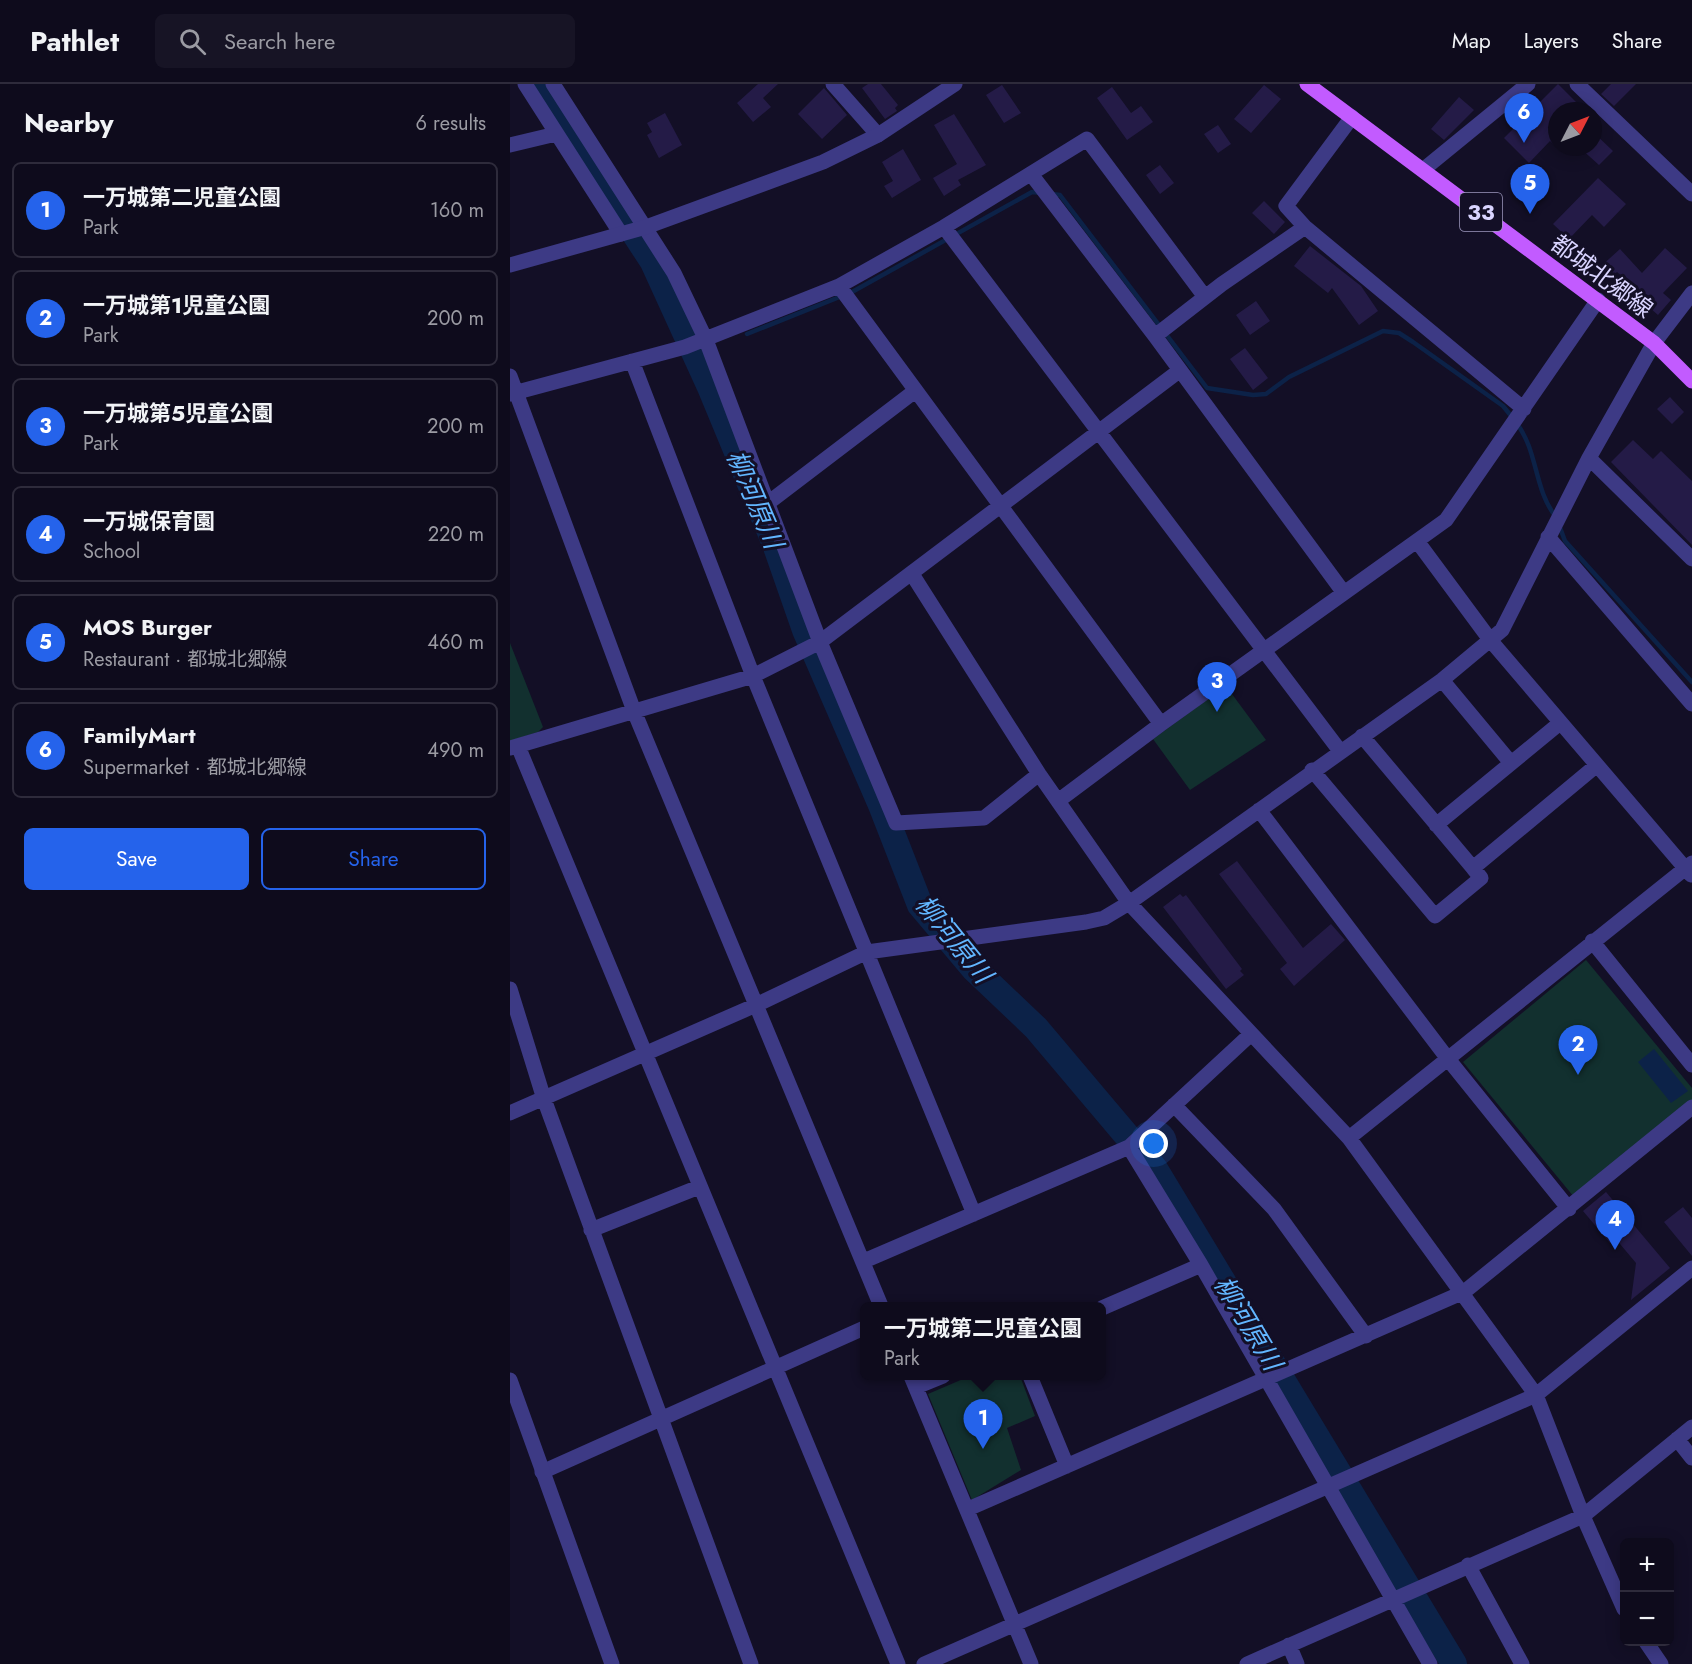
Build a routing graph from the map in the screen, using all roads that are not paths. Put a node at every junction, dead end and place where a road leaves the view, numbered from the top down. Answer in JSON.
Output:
{"nodes":[{"id":1,"x":525,"y":84,"type":"edge"},
{"id":2,"x":553,"y":84,"type":"edge"},
{"id":3,"x":833,"y":84,"type":"edge"},
{"id":4,"x":955,"y":84,"type":"edge"},
{"id":5,"x":1307,"y":84,"type":"edge"},
{"id":6,"x":1528,"y":84,"type":"edge"},
{"id":7,"x":1577,"y":84,"type":"edge"},
{"id":8,"x":1352,"y":117,"type":"junction"},
{"id":9,"x":556,"y":134,"type":"junction"},
{"id":10,"x":878,"y":135,"type":"junction"},
{"id":11,"x":510,"y":145,"type":"edge"},
{"id":12,"x":1424,"y":169,"type":"junction"},
{"id":13,"x":1032,"y":174,"type":"junction"},
{"id":14,"x":1692,"y":194,"type":"edge"},
{"id":15,"x":646,"y":227,"type":"junction"},
{"id":16,"x":944,"y":227,"type":"junction"},
{"id":17,"x":1305,"y":227,"type":"junction"},
{"id":18,"x":621,"y":234,"type":"junction"},
{"id":19,"x":510,"y":265,"type":"edge"},
{"id":20,"x":839,"y":286,"type":"junction"},
{"id":21,"x":1692,"y":293,"type":"edge"},
{"id":22,"x":1204,"y":297,"type":"junction"},
{"id":23,"x":1598,"y":300,"type":"junction"},
{"id":24,"x":1155,"y":336,"type":"junction"},
{"id":25,"x":706,"y":340,"type":"junction"},
{"id":26,"x":1654,"y":343,"type":"junction"},
{"id":27,"x":632,"y":361,"type":"junction"},
{"id":28,"x":1179,"y":370,"type":"junction"},
{"id":29,"x":510,"y":376,"type":"edge"},
{"id":30,"x":1692,"y":381,"type":"edge"},
{"id":31,"x":915,"y":392,"type":"junction"},
{"id":32,"x":513,"y":393,"type":"edge"},
{"id":33,"x":1524,"y":409,"type":"junction"},
{"id":34,"x":1097,"y":432,"type":"junction"},
{"id":35,"x":1589,"y":458,"type":"junction"},
{"id":36,"x":768,"y":503,"type":"junction"},
{"id":37,"x":1001,"y":506,"type":"junction"},
{"id":38,"x":1548,"y":537,"type":"junction"},
{"id":39,"x":1417,"y":541,"type":"junction"},
{"id":40,"x":1692,"y":559,"type":"edge"},
{"id":41,"x":912,"y":574,"type":"junction"},
{"id":42,"x":1344,"y":592,"type":"junction"},
{"id":43,"x":1491,"y":641,"type":"junction"},
{"id":44,"x":814,"y":645,"type":"junction"},
{"id":45,"x":1263,"y":652,"type":"junction"},
{"id":46,"x":753,"y":676,"type":"junction"},
{"id":47,"x":1442,"y":680,"type":"junction"},
{"id":48,"x":1692,"y":704,"type":"edge"},
{"id":49,"x":634,"y":711,"type":"junction"},
{"id":50,"x":1560,"y":723,"type":"junction"},
{"id":51,"x":1161,"y":724,"type":"junction"},
{"id":52,"x":1362,"y":736,"type":"junction"},
{"id":53,"x":514,"y":747,"type":"edge"},
{"id":54,"x":1340,"y":751,"type":"junction"},
{"id":55,"x":1511,"y":763,"type":"junction"},
{"id":56,"x":1597,"y":765,"type":"junction"},
{"id":57,"x":1312,"y":770,"type":"junction"},
{"id":58,"x":1039,"y":774,"type":"junction"},
{"id":59,"x":1058,"y":801,"type":"junction"},
{"id":60,"x":1259,"y":810,"type":"junction"},
{"id":61,"x":1436,"y":825,"type":"junction"},
{"id":62,"x":1473,"y":868,"type":"junction"},
{"id":63,"x":1690,"y":869,"type":"edge"},
{"id":64,"x":1130,"y":903,"type":"junction"},
{"id":65,"x":1592,"y":941,"type":"junction"},
{"id":66,"x":867,"y":952,"type":"junction"},
{"id":67,"x":510,"y":989,"type":"edge"},
{"id":68,"x":756,"y":1005,"type":"junction"},
{"id":69,"x":1251,"y":1034,"type":"junction"},
{"id":70,"x":645,"y":1053,"type":"junction"},
{"id":71,"x":1448,"y":1059,"type":"junction"},
{"id":72,"x":1692,"y":1065,"type":"edge"},
{"id":73,"x":544,"y":1099,"type":"junction"},
{"id":74,"x":1174,"y":1105,"type":"junction"},
{"id":75,"x":1692,"y":1107,"type":"edge"},
{"id":76,"x":510,"y":1113,"type":"edge"},
{"id":77,"x":1349,"y":1138,"type":"junction"},
{"id":78,"x":1129,"y":1147,"type":"junction"},
{"id":79,"x":699,"y":1187,"type":"junction"},
{"id":80,"x":1569,"y":1209,"type":"junction"},
{"id":81,"x":974,"y":1214,"type":"junction"},
{"id":82,"x":591,"y":1230,"type":"junction"},
{"id":83,"x":864,"y":1262,"type":"junction"},
{"id":84,"x":1201,"y":1265,"type":"junction"},
{"id":85,"x":1692,"y":1268,"type":"edge"},
{"id":86,"x":1464,"y":1292,"type":"junction"},
{"id":87,"x":879,"y":1302,"type":"edge"},
{"id":88,"x":1106,"y":1306,"type":"edge"},
{"id":89,"x":860,"y":1330,"type":"edge"},
{"id":90,"x":1366,"y":1336,"type":"junction"},
{"id":91,"x":776,"y":1368,"type":"junction"},
{"id":92,"x":1266,"y":1378,"type":"junction"},
{"id":93,"x":510,"y":1380,"type":"edge"},
{"id":94,"x":1032,"y":1380,"type":"edge"},
{"id":95,"x":914,"y":1381,"type":"edge"},
{"id":96,"x":1536,"y":1395,"type":"junction"},
{"id":97,"x":515,"y":1409,"type":"edge"},
{"id":98,"x":661,"y":1420,"type":"junction"},
{"id":99,"x":1692,"y":1427,"type":"edge"},
{"id":100,"x":1677,"y":1439,"type":"junction"},
{"id":101,"x":1692,"y":1458,"type":"edge"},
{"id":102,"x":1066,"y":1466,"type":"junction"},
{"id":103,"x":542,"y":1472,"type":"junction"},
{"id":104,"x":1330,"y":1488,"type":"junction"},
{"id":105,"x":968,"y":1509,"type":"junction"},
{"id":106,"x":1583,"y":1516,"type":"junction"},
{"id":107,"x":1468,"y":1565,"type":"junction"},
{"id":108,"x":1393,"y":1600,"type":"junction"},
{"id":109,"x":1620,"y":1600,"type":"edge"},
{"id":110,"x":1014,"y":1624,"type":"junction"},
{"id":111,"x":1289,"y":1645,"type":"junction"},
{"id":112,"x":1649,"y":1646,"type":"edge"},
{"id":113,"x":612,"y":1664,"type":"edge"},
{"id":114,"x":751,"y":1664,"type":"edge"},
{"id":115,"x":898,"y":1664,"type":"edge"},
{"id":116,"x":924,"y":1664,"type":"edge"},
{"id":117,"x":1031,"y":1664,"type":"edge"},
{"id":118,"x":1247,"y":1664,"type":"edge"},
{"id":119,"x":1296,"y":1664,"type":"edge"},
{"id":120,"x":1430,"y":1664,"type":"edge"},
{"id":121,"x":1522,"y":1664,"type":"edge"},
{"id":122,"x":1661,"y":1664,"type":"edge"}],
"edges":[{"from":1,"to":9,"type":"street"},
{"from":2,"to":15,"type":"street"},
{"from":3,"to":10,"type":"street"},
{"from":4,"to":10,"type":"street"},
{"from":5,"to":8,"type":"main road","name":"都城北郷線","number":"33"},
{"from":6,"to":12,"type":"street"},
{"from":7,"to":14,"type":"street"},
{"from":8,"to":12,"type":"main road","name":"都城北郷線","number":"33"},
{"from":8,"to":17,"type":"street"},
{"from":9,"to":11,"type":"street"},
{"from":9,"to":18,"type":"street"},
{"from":10,"to":15,"type":"street"},
{"from":12,"to":23,"type":"main road","name":"都城北郷線","number":"33"},
{"from":13,"to":16,"type":"street"},
{"from":13,"to":22,"type":"street"},
{"from":13,"to":24,"type":"street"},
{"from":15,"to":18,"type":"street"},
{"from":15,"to":25,"type":"street"},
{"from":16,"to":20,"type":"street"},
{"from":16,"to":34,"type":"street"},
{"from":17,"to":22,"type":"street"},
{"from":17,"to":33,"type":"street"},
{"from":18,"to":19,"type":"street"},
{"from":20,"to":25,"type":"street"},
{"from":20,"to":31,"type":"street"},
{"from":21,"to":26,"type":"street"},
{"from":22,"to":24,"type":"street"},
{"from":23,"to":26,"type":"main road","name":"都城北郷線","number":"33"},
{"from":23,"to":33,"type":"street"},
{"from":24,"to":28,"type":"street"},
{"from":25,"to":27,"type":"street"},
{"from":25,"to":36,"type":"street"},
{"from":26,"to":30,"type":"main road","name":"都城北郷線","number":"33"},
{"from":26,"to":35,"type":"street"},
{"from":27,"to":32,"type":"street"},
{"from":27,"to":46,"type":"street"},
{"from":28,"to":34,"type":"street"},
{"from":28,"to":42,"type":"street"},
{"from":29,"to":32,"type":"street"},
{"from":31,"to":36,"type":"street"},
{"from":31,"to":37,"type":"street"},
{"from":32,"to":49,"type":"street"},
{"from":33,"to":39,"type":"street"},
{"from":34,"to":37,"type":"street"},
{"from":34,"to":45,"type":"street"},
{"from":35,"to":38,"type":"street"},
{"from":35,"to":40,"type":"street"},
{"from":36,"to":44,"type":"street"},
{"from":37,"to":41,"type":"street"},
{"from":37,"to":51,"type":"street"},
{"from":38,"to":43,"type":"street"},
{"from":38,"to":48,"type":"street"},
{"from":39,"to":42,"type":"street"},
{"from":39,"to":43,"type":"street"},
{"from":41,"to":44,"type":"street"},
{"from":41,"to":58,"type":"street"},
{"from":42,"to":45,"type":"street"},
{"from":43,"to":47,"type":"street"},
{"from":43,"to":50,"type":"street"},
{"from":44,"to":46,"type":"street"},
{"from":44,"to":58,"type":"street"},
{"from":45,"to":51,"type":"street"},
{"from":45,"to":54,"type":"street"},
{"from":46,"to":49,"type":"street"},
{"from":46,"to":66,"type":"street"},
{"from":47,"to":52,"type":"street"},
{"from":47,"to":55,"type":"street"},
{"from":49,"to":53,"type":"street"},
{"from":49,"to":68,"type":"street"},
{"from":50,"to":55,"type":"street"},
{"from":50,"to":56,"type":"street"},
{"from":51,"to":59,"type":"street"},
{"from":52,"to":54,"type":"street"},
{"from":52,"to":61,"type":"street"},
{"from":53,"to":70,"type":"street"},
{"from":54,"to":57,"type":"street"},
{"from":55,"to":61,"type":"street"},
{"from":56,"to":62,"type":"street"},
{"from":56,"to":63,"type":"street"},
{"from":57,"to":60,"type":"street"},
{"from":57,"to":62,"type":"street"},
{"from":58,"to":59,"type":"street"},
{"from":59,"to":64,"type":"street"},
{"from":60,"to":64,"type":"street"},
{"from":60,"to":71,"type":"street"},
{"from":61,"to":62,"type":"street"},
{"from":63,"to":65,"type":"street"},
{"from":64,"to":66,"type":"street"},
{"from":64,"to":69,"type":"street"},
{"from":65,"to":71,"type":"street"},
{"from":65,"to":72,"type":"street"},
{"from":66,"to":68,"type":"street"},
{"from":66,"to":81,"type":"street"},
{"from":67,"to":73,"type":"street"},
{"from":68,"to":70,"type":"street"},
{"from":68,"to":83,"type":"street"},
{"from":69,"to":74,"type":"street"},
{"from":69,"to":77,"type":"street"},
{"from":70,"to":73,"type":"street"},
{"from":70,"to":79,"type":"street"},
{"from":71,"to":77,"type":"street"},
{"from":71,"to":80,"type":"street"},
{"from":73,"to":76,"type":"street"},
{"from":73,"to":82,"type":"street"},
{"from":74,"to":78,"type":"street"},
{"from":74,"to":90,"type":"street"},
{"from":75,"to":80,"type":"street"},
{"from":77,"to":86,"type":"street"},
{"from":78,"to":81,"type":"street"},
{"from":78,"to":84,"type":"street"},
{"from":79,"to":82,"type":"street"},
{"from":79,"to":91,"type":"street"},
{"from":80,"to":86,"type":"street"},
{"from":81,"to":83,"type":"street"},
{"from":82,"to":98,"type":"street"},
{"from":83,"to":87,"type":"street"},
{"from":84,"to":88,"type":"street"},
{"from":84,"to":92,"type":"street"},
{"from":85,"to":96,"type":"street"},
{"from":86,"to":90,"type":"street"},
{"from":86,"to":96,"type":"street"},
{"from":89,"to":91,"type":"street"},
{"from":90,"to":92,"type":"street"},
{"from":91,"to":98,"type":"street"},
{"from":91,"to":115,"type":"street"},
{"from":92,"to":102,"type":"street"},
{"from":92,"to":104,"type":"street"},
{"from":93,"to":97,"type":"street"},
{"from":94,"to":102,"type":"street"},
{"from":95,"to":105,"type":"street"},
{"from":96,"to":104,"type":"street"},
{"from":96,"to":106,"type":"street"},
{"from":97,"to":103,"type":"street"},
{"from":98,"to":103,"type":"street"},
{"from":98,"to":114,"type":"street"},
{"from":99,"to":100,"type":"street"},
{"from":100,"to":101,"type":"street"},
{"from":100,"to":106,"type":"street"},
{"from":102,"to":105,"type":"street"},
{"from":103,"to":113,"type":"street"},
{"from":104,"to":108,"type":"street"},
{"from":104,"to":110,"type":"street"},
{"from":105,"to":110,"type":"street"},
{"from":106,"to":107,"type":"street"},
{"from":106,"to":109,"type":"street"},
{"from":107,"to":108,"type":"street"},
{"from":107,"to":121,"type":"street"},
{"from":108,"to":111,"type":"street"},
{"from":108,"to":120,"type":"street"},
{"from":110,"to":116,"type":"street"},
{"from":110,"to":117,"type":"street"},
{"from":111,"to":118,"type":"street"},
{"from":111,"to":119,"type":"street"},
{"from":112,"to":122,"type":"street"}]}
